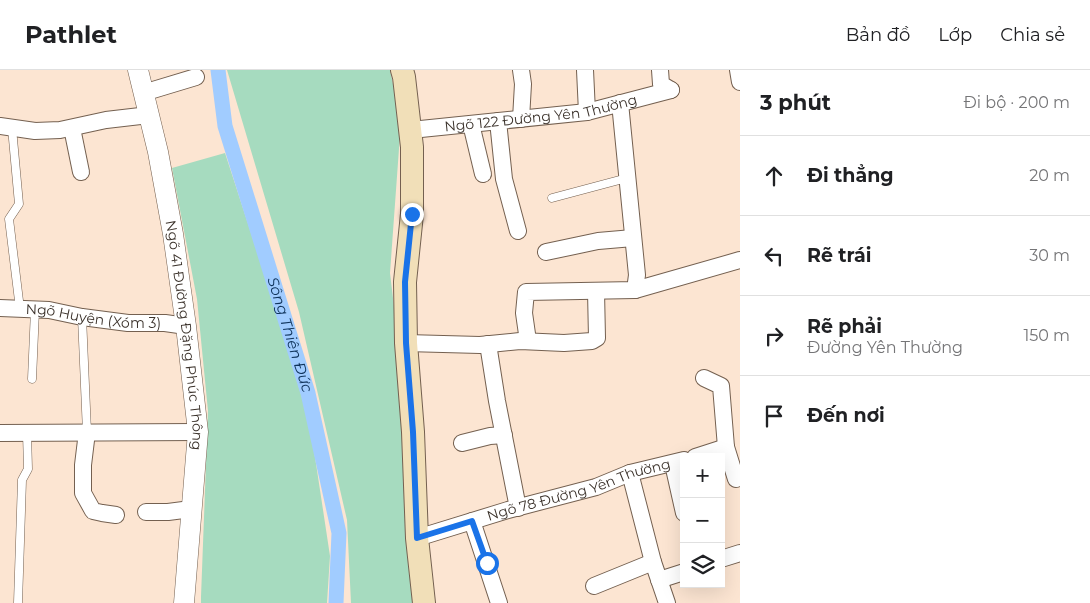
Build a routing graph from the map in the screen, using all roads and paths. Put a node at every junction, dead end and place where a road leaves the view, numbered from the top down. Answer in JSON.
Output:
{"nodes":[{"id":1,"x":138,"y":70,"type":"edge"},
{"id":2,"x":402,"y":70,"type":"edge"},
{"id":3,"x":521,"y":70,"type":"edge"},
{"id":4,"x":584,"y":70,"type":"edge"},
{"id":5,"x":660,"y":70,"type":"edge"},
{"id":6,"x":738,"y":70,"type":"edge"},
{"id":7,"x":196,"y":77,"type":"dead end"},
{"id":8,"x":740,"y":82,"type":"edge"},
{"id":9,"x":143,"y":93,"type":"junction"},
{"id":10,"x":620,"y":103,"type":"junction"},
{"id":11,"x":587,"y":112,"type":"junction"},
{"id":12,"x":149,"y":115,"type":"junction"},
{"id":13,"x":521,"y":119,"type":"junction"},
{"id":14,"x":498,"y":121,"type":"junction"},
{"id":15,"x":471,"y":124,"type":"junction"},
{"id":16,"x":6,"y":127,"type":"edge"},
{"id":17,"x":72,"y":128,"type":"junction"},
{"id":18,"x":410,"y":130,"type":"junction"},
{"id":19,"x":81,"y":172,"type":"dead end"},
{"id":20,"x":483,"y":174,"type":"dead end"},
{"id":21,"x":627,"y":178,"type":"junction"},
{"id":22,"x":552,"y":198,"type":"dead end"},
{"id":23,"x":518,"y":231,"type":"dead end"},
{"id":24,"x":633,"y":238,"type":"junction"},
{"id":25,"x":546,"y":252,"type":"dead end"},
{"id":26,"x":740,"y":260,"type":"edge"},
{"id":27,"x":635,"y":290,"type":"junction"},
{"id":28,"x":596,"y":291,"type":"junction"},
{"id":29,"x":0,"y":308,"type":"edge"},
{"id":30,"x":28,"y":309,"type":"junction"},
{"id":31,"x":82,"y":317,"type":"junction"},
{"id":32,"x":186,"y":326,"type":"junction"},
{"id":33,"x":528,"y":341,"type":"junction"},
{"id":34,"x":406,"y":343,"type":"junction"},
{"id":35,"x":488,"y":344,"type":"junction"},
{"id":36,"x":704,"y":378,"type":"dead end"},
{"id":37,"x":32,"y":380,"type":"dead end"},
{"id":38,"x":87,"y":432,"type":"junction"},
{"id":39,"x":198,"y":432,"type":"junction"},
{"id":40,"x":0,"y":433,"type":"edge"},
{"id":41,"x":27,"y":433,"type":"junction"},
{"id":42,"x":504,"y":434,"type":"junction"},
{"id":43,"x":462,"y":443,"type":"dead end"},
{"id":44,"x":726,"y":447,"type":"junction"},
{"id":45,"x":707,"y":453,"type":"edge"},
{"id":46,"x":678,"y":462,"type":"edge"},
{"id":47,"x":630,"y":473,"type":"junction"},
{"id":48,"x":736,"y":479,"type":"dead end"},
{"id":49,"x":682,"y":498,"type":"edge"},
{"id":50,"x":518,"y":508,"type":"junction"},
{"id":51,"x":191,"y":509,"type":"junction"},
{"id":52,"x":146,"y":512,"type":"dead end"},
{"id":53,"x":116,"y":515,"type":"dead end"},
{"id":54,"x":472,"y":521,"type":"junction"},
{"id":55,"x":417,"y":538,"type":"junction"},
{"id":56,"x":740,"y":553,"type":"edge"},
{"id":57,"x":725,"y":558,"type":"edge"},
{"id":58,"x":653,"y":562,"type":"junction"},
{"id":59,"x":680,"y":573,"type":"edge"},
{"id":60,"x":659,"y":580,"type":"junction"},
{"id":61,"x":594,"y":586,"type":"dead end"},
{"id":62,"x":18,"y":603,"type":"edge"},
{"id":63,"x":184,"y":603,"type":"edge"},
{"id":64,"x":424,"y":603,"type":"edge"},
{"id":65,"x":499,"y":603,"type":"edge"},
{"id":66,"x":667,"y":603,"type":"edge"}],
"edges":[{"from":1,"to":9,"type":"street","name":"Ngõ 41 Đường Đặng Phúc Thông"},
{"from":2,"to":18,"type":"main road"},
{"from":3,"to":13,"type":"street"},
{"from":4,"to":11,"type":"street"},
{"from":5,"to":10,"type":"street","name":"Ngõ 122 Đường Yên Thường"},
{"from":6,"to":8,"type":"street"},
{"from":7,"to":9,"type":"street"},
{"from":9,"to":12,"type":"street","name":"Ngõ 41 Đường Đặng Phúc Thông"},
{"from":10,"to":11,"type":"street","name":"Ngõ 122 Đường Yên Thường"},
{"from":10,"to":21,"type":"street"},
{"from":11,"to":13,"type":"street","name":"Ngõ 122 Đường Yên Thường"},
{"from":12,"to":17,"type":"street"},
{"from":12,"to":32,"type":"street","name":"Ngõ 41 Đường Đặng Phúc Thông"},
{"from":13,"to":14,"type":"street","name":"Ngõ 122 Đường Yên Thường"},
{"from":14,"to":15,"type":"street","name":"Ngõ 122 Đường Yên Thường"},
{"from":14,"to":23,"type":"street"},
{"from":15,"to":18,"type":"street","name":"Ngõ 122 Đường Yên Thường"},
{"from":15,"to":20,"type":"street"},
{"from":16,"to":17,"type":"street"},
{"from":16,"to":30,"type":"lane"},
{"from":17,"to":19,"type":"street"},
{"from":18,"to":34,"type":"main road"},
{"from":21,"to":22,"type":"lane"},
{"from":21,"to":24,"type":"street"},
{"from":24,"to":25,"type":"street"},
{"from":24,"to":27,"type":"street"},
{"from":26,"to":27,"type":"street"},
{"from":27,"to":28,"type":"street"},
{"from":28,"to":33,"type":"street"},
{"from":28,"to":33,"type":"street"},
{"from":29,"to":30,"type":"street","name":"Ngõ Huyện (Xóm 3)"},
{"from":30,"to":31,"type":"street","name":"Ngõ Huyện (Xóm 3)"},
{"from":30,"to":37,"type":"lane"},
{"from":31,"to":32,"type":"street","name":"Ngõ Huyện (Xóm 3)"},
{"from":31,"to":38,"type":"lane"},
{"from":32,"to":39,"type":"street","name":"Ngõ 41 Đường Đặng Phúc Thông"},
{"from":33,"to":35,"type":"street"},
{"from":34,"to":35,"type":"street"},
{"from":34,"to":55,"type":"main road"},
{"from":35,"to":42,"type":"street"},
{"from":36,"to":44,"type":"street"},
{"from":38,"to":39,"type":"street"},
{"from":38,"to":41,"type":"street"},
{"from":38,"to":53,"type":"street"},
{"from":39,"to":51,"type":"street","name":"Ngõ 41 Đường Đặng Phúc Thông"},
{"from":40,"to":41,"type":"street"},
{"from":41,"to":62,"type":"lane"},
{"from":42,"to":43,"type":"street"},
{"from":42,"to":50,"type":"street"},
{"from":44,"to":45,"type":"street"},
{"from":44,"to":48,"type":"street"},
{"from":46,"to":47,"type":"street","name":"Ngõ 78 Đường Yên Thường"},
{"from":46,"to":49,"type":"street"},
{"from":47,"to":50,"type":"street","name":"Ngõ 78 Đường Yên Thường"},
{"from":47,"to":58,"type":"street"},
{"from":50,"to":54,"type":"street","name":"Ngõ 78 Đường Yên Thường"},
{"from":51,"to":52,"type":"street"},
{"from":51,"to":63,"type":"street","name":"Ngõ 41 Đường Đặng Phúc Thông"},
{"from":54,"to":55,"type":"street","name":"Ngõ 78 Đường Yên Thường"},
{"from":54,"to":65,"type":"street"},
{"from":55,"to":64,"type":"main road"},
{"from":56,"to":57,"type":"street"},
{"from":58,"to":60,"type":"street"},
{"from":58,"to":61,"type":"street"},
{"from":59,"to":60,"type":"street"},
{"from":60,"to":66,"type":"street"}]}
